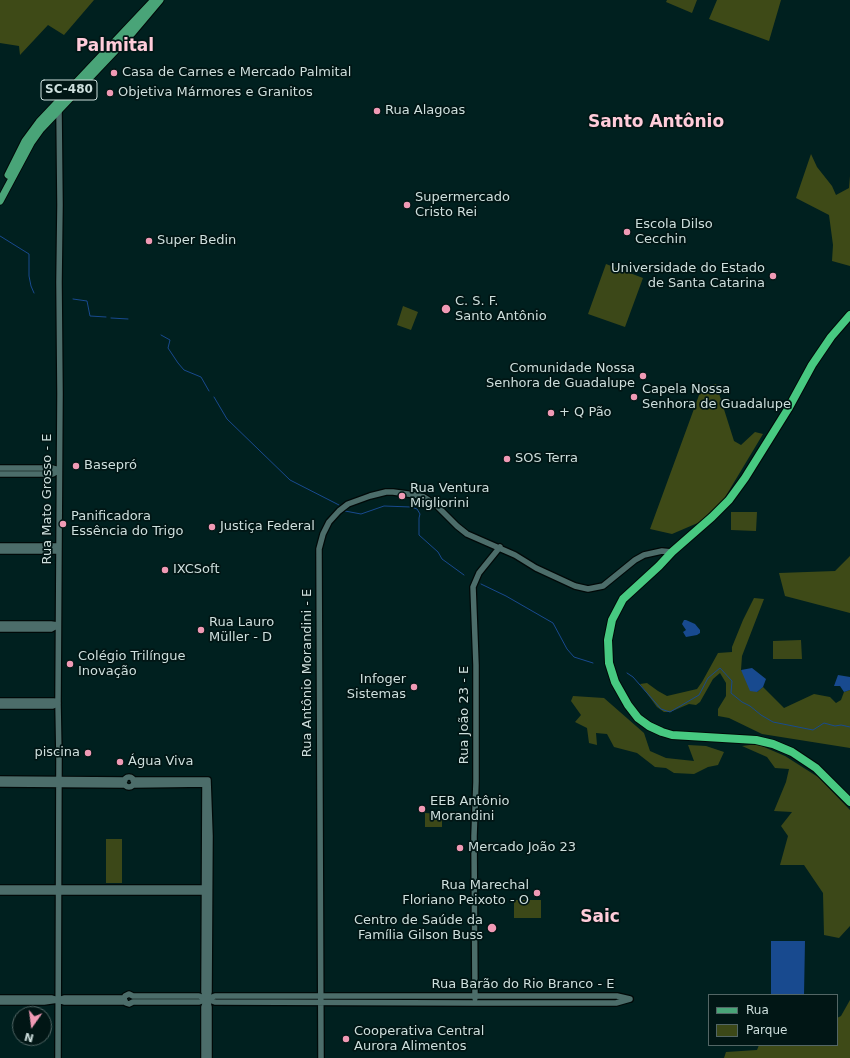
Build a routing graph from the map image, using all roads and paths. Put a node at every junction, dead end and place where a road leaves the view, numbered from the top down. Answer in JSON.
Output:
{"nodes":[{"id":1,"x":154,"y":0,"type":"edge"},
{"id":2,"x":160,"y":0,"type":"edge"},
{"id":3,"x":57,"y":108,"type":"junction"},
{"id":4,"x":9,"y":178,"type":"junction"},
{"id":5,"x":0,"y":191,"type":"edge"},
{"id":6,"x":0,"y":201,"type":"edge"},
{"id":7,"x":850,"y":314,"type":"edge"},
{"id":8,"x":0,"y":468,"type":"edge"},
{"id":9,"x":59,"y":470,"type":"junction"},
{"id":10,"x":23,"y":471,"type":"junction"},
{"id":11,"x":0,"y":474,"type":"edge"},
{"id":12,"x":0,"y":546,"type":"edge"},
{"id":13,"x":500,"y":547,"type":"junction"},
{"id":14,"x":22,"y":549,"type":"junction"},
{"id":15,"x":59,"y":549,"type":"junction"},
{"id":16,"x":0,"y":551,"type":"edge"},
{"id":17,"x":672,"y":552,"type":"junction"},
{"id":18,"x":0,"y":624,"type":"edge"},
{"id":19,"x":58,"y":625,"type":"junction"},
{"id":20,"x":23,"y":626,"type":"junction"},
{"id":21,"x":0,"y":629,"type":"edge"},
{"id":22,"x":0,"y":701,"type":"edge"},
{"id":23,"x":58,"y":703,"type":"junction"},
{"id":24,"x":23,"y":704,"type":"junction"},
{"id":25,"x":0,"y":706,"type":"edge"},
{"id":26,"x":0,"y":779,"type":"edge"},
{"id":27,"x":23,"y":782,"type":"junction"},
{"id":28,"x":58,"y":782,"type":"junction"},
{"id":29,"x":0,"y":784,"type":"edge"},
{"id":30,"x":850,"y":802,"type":"edge"},
{"id":31,"x":0,"y":888,"type":"edge"},
{"id":32,"x":22,"y":890,"type":"junction"},
{"id":33,"x":59,"y":890,"type":"junction"},
{"id":34,"x":207,"y":890,"type":"junction"},
{"id":35,"x":0,"y":892,"type":"edge"},
{"id":36,"x":321,"y":996,"type":"junction"},
{"id":37,"x":358,"y":996,"type":"junction"},
{"id":38,"x":430,"y":996,"type":"junction"},
{"id":39,"x":475,"y":996,"type":"junction"},
{"id":40,"x":0,"y":998,"type":"edge"},
{"id":41,"x":133,"y":999,"type":"junction"},
{"id":42,"x":207,"y":999,"type":"junction"},
{"id":43,"x":267,"y":999,"type":"junction"},
{"id":44,"x":25,"y":1000,"type":"junction"},
{"id":45,"x":58,"y":1000,"type":"junction"},
{"id":46,"x":124,"y":1000,"type":"junction"},
{"id":47,"x":0,"y":1002,"type":"edge"},
{"id":48,"x":321,"y":1003,"type":"junction"},
{"id":49,"x":357,"y":1003,"type":"junction"},
{"id":50,"x":429,"y":1003,"type":"junction"},
{"id":51,"x":474,"y":1003,"type":"junction"},
{"id":52,"x":207,"y":1037,"type":"junction"},
{"id":53,"x":58,"y":1058,"type":"edge"},
{"id":54,"x":204,"y":1058,"type":"edge"},
{"id":55,"x":209,"y":1058,"type":"edge"},
{"id":56,"x":321,"y":1058,"type":"edge"}],
"edges":[{"from":1,"to":3,"type":"main road","number":"SC-480"},
{"from":2,"to":3,"type":"main road","number":"SC-480"},
{"from":3,"to":4,"type":"main road","number":"SC-480"},
{"from":3,"to":9,"type":"street","name":"Rua Mato Grosso - E"},
{"from":4,"to":5,"type":"main road","number":"SC-480"},
{"from":4,"to":6,"type":"main road","number":"SC-480"},
{"from":7,"to":17,"type":"highway"},
{"from":8,"to":10,"type":"street"},
{"from":9,"to":10,"type":"street"},
{"from":9,"to":15,"type":"street","name":"Rua Mato Grosso - E"},
{"from":10,"to":11,"type":"street"},
{"from":12,"to":14,"type":"street"},
{"from":13,"to":17,"type":"street"},
{"from":13,"to":36,"type":"street","name":"Rua Antônio Morandini - E"},
{"from":13,"to":39,"type":"street","name":"Rua João 23 - E"},
{"from":14,"to":15,"type":"street"},
{"from":14,"to":16,"type":"street"},
{"from":15,"to":19,"type":"street","name":"Rua Mato Grosso - E"},
{"from":17,"to":30,"type":"highway"},
{"from":18,"to":20,"type":"street"},
{"from":19,"to":20,"type":"street"},
{"from":19,"to":23,"type":"street","name":"Rua Mato Grosso - E"},
{"from":20,"to":21,"type":"street"},
{"from":22,"to":24,"type":"street"},
{"from":23,"to":24,"type":"street"},
{"from":23,"to":28,"type":"street","name":"Rua Mato Grosso - E"},
{"from":24,"to":25,"type":"street"},
{"from":26,"to":27,"type":"street"},
{"from":27,"to":28,"type":"street"},
{"from":27,"to":29,"type":"street"},
{"from":28,"to":33,"type":"street","name":"Rua Mato Grosso - E"},
{"from":28,"to":34,"type":"street"},
{"from":31,"to":32,"type":"street"},
{"from":32,"to":33,"type":"street"},
{"from":32,"to":35,"type":"street"},
{"from":33,"to":34,"type":"street"},
{"from":33,"to":45,"type":"street","name":"Rua Mato Grosso - E"},
{"from":34,"to":42,"type":"street"},
{"from":36,"to":37,"type":"street","name":"Rua Barão do Rio Branco - E"},
{"from":36,"to":43,"type":"street","name":"Rua Barão do Rio Branco - E"},
{"from":36,"to":48,"type":"street","name":"Rua Antônio Morandini - E"},
{"from":37,"to":38,"type":"street","name":"Rua Barão do Rio Branco - E"},
{"from":37,"to":49,"type":"street"},
{"from":38,"to":39,"type":"street","name":"Rua Barão do Rio Branco - E"},
{"from":38,"to":50,"type":"street"},
{"from":39,"to":51,"type":"street","name":"Rua João 23 - E"},
{"from":39,"to":51,"type":"street","name":"Rua Barão do Rio Branco - E"},
{"from":40,"to":44,"type":"street"},
{"from":41,"to":42,"type":"street","name":"Rua Barão do Rio Branco - E"},
{"from":41,"to":46,"type":"street"},
{"from":41,"to":46,"type":"street"},
{"from":42,"to":43,"type":"street","name":"Rua Barão do Rio Branco - E"},
{"from":42,"to":52,"type":"street"},
{"from":43,"to":48,"type":"street","name":"Rua Barão do Rio Branco - E"},
{"from":44,"to":45,"type":"street"},
{"from":44,"to":47,"type":"street"},
{"from":45,"to":46,"type":"street"},
{"from":45,"to":53,"type":"street","name":"Rua Mato Grosso - E"},
{"from":48,"to":49,"type":"street","name":"Rua Barão do Rio Branco - E"},
{"from":48,"to":56,"type":"street","name":"Rua Antônio Morandini - E"},
{"from":49,"to":50,"type":"street","name":"Rua Barão do Rio Branco - E"},
{"from":50,"to":51,"type":"street","name":"Rua Barão do Rio Branco - E"},
{"from":52,"to":54,"type":"street"},
{"from":52,"to":55,"type":"street"}]}
